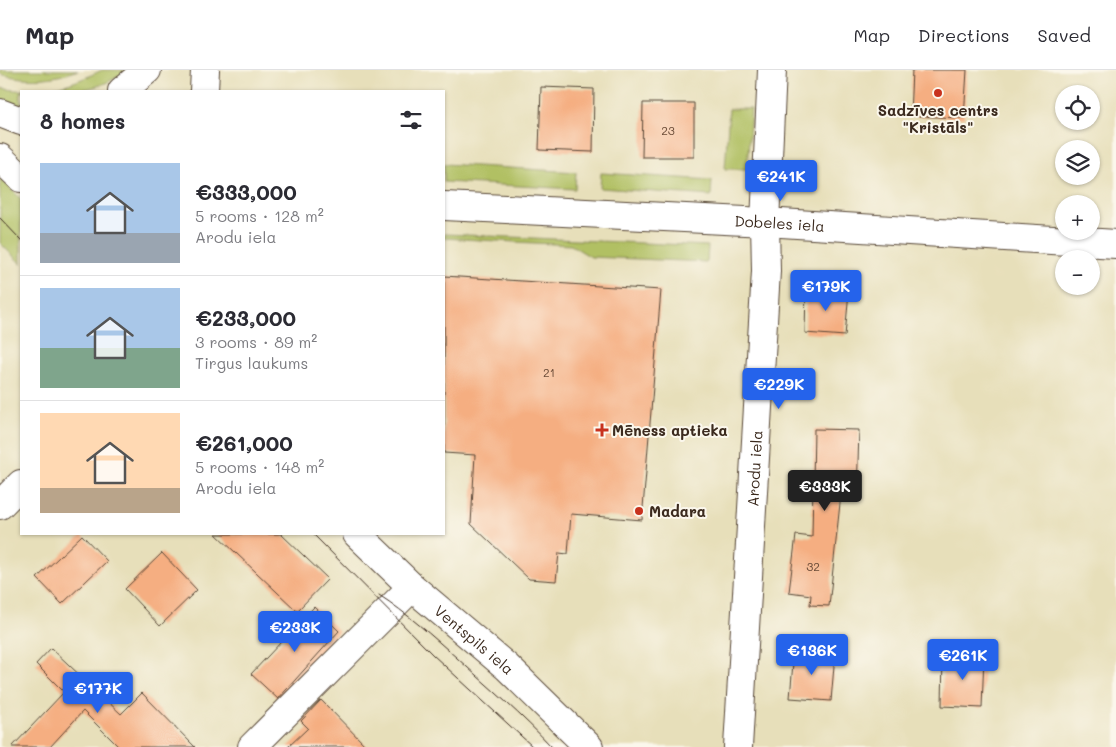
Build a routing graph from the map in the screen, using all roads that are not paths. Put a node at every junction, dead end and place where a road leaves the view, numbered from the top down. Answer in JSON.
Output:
{"nodes":[{"id":1,"x":147,"y":70,"type":"edge"},
{"id":2,"x":205,"y":70,"type":"edge"},
{"id":3,"x":772,"y":70,"type":"edge"},
{"id":4,"x":123,"y":90,"type":"edge"},
{"id":5,"x":204,"y":90,"type":"edge"},
{"id":6,"x":0,"y":113,"type":"edge"},
{"id":7,"x":20,"y":121,"type":"edge"},
{"id":8,"x":0,"y":158,"type":"edge"},
{"id":9,"x":20,"y":177,"type":"edge"},
{"id":10,"x":445,"y":206,"type":"edge"},
{"id":11,"x":765,"y":222,"type":"junction"},
{"id":12,"x":1116,"y":244,"type":"edge"},
{"id":13,"x":20,"y":485,"type":"edge"},
{"id":14,"x":0,"y":505,"type":"edge"},
{"id":15,"x":358,"y":535,"type":"edge"},
{"id":16,"x":412,"y":587,"type":"junction"},
{"id":17,"x":252,"y":747,"type":"edge"},
{"id":18,"x":590,"y":747,"type":"edge"},
{"id":19,"x":738,"y":747,"type":"edge"}],
"edges":[{"from":1,"to":4,"type":"street"},
{"from":2,"to":5,"type":"street"},
{"from":3,"to":11,"type":"street","name":"Arodu iela"},
{"from":6,"to":7,"type":"street"},
{"from":8,"to":9,"type":"street"},
{"from":10,"to":11,"type":"street","name":"Dobeles iela"},
{"from":11,"to":12,"type":"street","name":"Dobeles iela"},
{"from":11,"to":19,"type":"street","name":"Arodu iela"},
{"from":13,"to":14,"type":"street"},
{"from":15,"to":16,"type":"street","name":"Ventspils iela"},
{"from":16,"to":17,"type":"street"},
{"from":16,"to":18,"type":"street","name":"Ventspils iela"}]}
